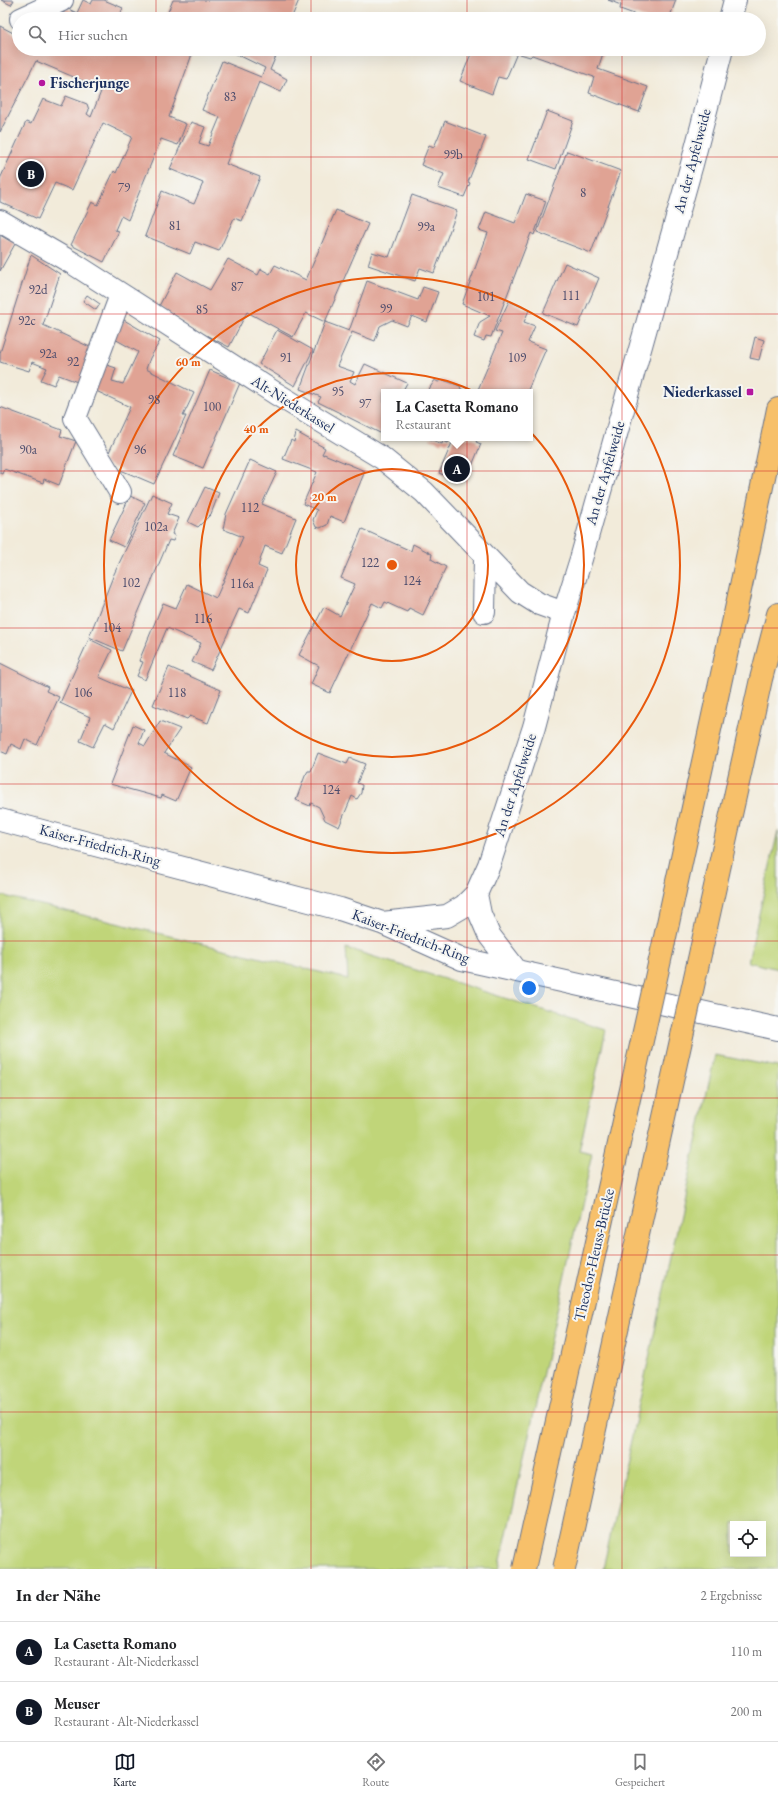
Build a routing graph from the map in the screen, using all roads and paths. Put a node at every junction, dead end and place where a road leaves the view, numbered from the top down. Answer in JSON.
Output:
{"nodes":[{"id":1,"x":62,"y":0,"type":"edge"},
{"id":2,"x":735,"y":0,"type":"edge"},
{"id":3,"x":37,"y":12,"type":"edge"},
{"id":4,"x":732,"y":12,"type":"edge"},
{"id":5,"x":720,"y":56,"type":"edge"},
{"id":6,"x":0,"y":221,"type":"edge"},
{"id":7,"x":121,"y":295,"type":"junction"},
{"id":8,"x":778,"y":409,"type":"edge"},
{"id":9,"x":120,"y":492,"type":"dead end"},
{"id":10,"x":485,"y":557,"type":"junction"},
{"id":11,"x":484,"y":612,"type":"dead end"},
{"id":12,"x":564,"y":613,"type":"junction"},
{"id":13,"x":778,"y":614,"type":"edge"},
{"id":14,"x":0,"y":820,"type":"edge"},
{"id":15,"x":476,"y":894,"type":"junction"},
{"id":16,"x":382,"y":923,"type":"junction"},
{"id":17,"x":516,"y":970,"type":"junction"},
{"id":18,"x":778,"y":1029,"type":"edge"},
{"id":19,"x":524,"y":1569,"type":"edge"},
{"id":20,"x":564,"y":1569,"type":"edge"}],
"edges":[{"from":1,"to":3,"type":"street"},
{"from":2,"to":4,"type":"street"},
{"from":5,"to":12,"type":"street","name":"An der Apfelweide"},
{"from":6,"to":7,"type":"street","name":"Alt-Niederkassel"},
{"from":7,"to":9,"type":"street"},
{"from":7,"to":10,"type":"street","name":"Alt-Niederkassel"},
{"from":8,"to":19,"type":"main road","name":"Theodor-Heuss-Brücke","bridge":true},
{"from":10,"to":11,"type":"street"},
{"from":10,"to":12,"type":"street","name":"Alt-Niederkassel"},
{"from":12,"to":15,"type":"street","name":"An der Apfelweide"},
{"from":13,"to":20,"type":"main road","bridge":true},
{"from":14,"to":16,"type":"street","name":"Kaiser-Friedrich-Ring"},
{"from":15,"to":16,"type":"street","name":"An der Apfelweide"},
{"from":15,"to":17,"type":"street"},
{"from":16,"to":17,"type":"street","name":"Kaiser-Friedrich-Ring"},
{"from":17,"to":18,"type":"street","name":"Kaiser-Friedrich-Ring"}]}
